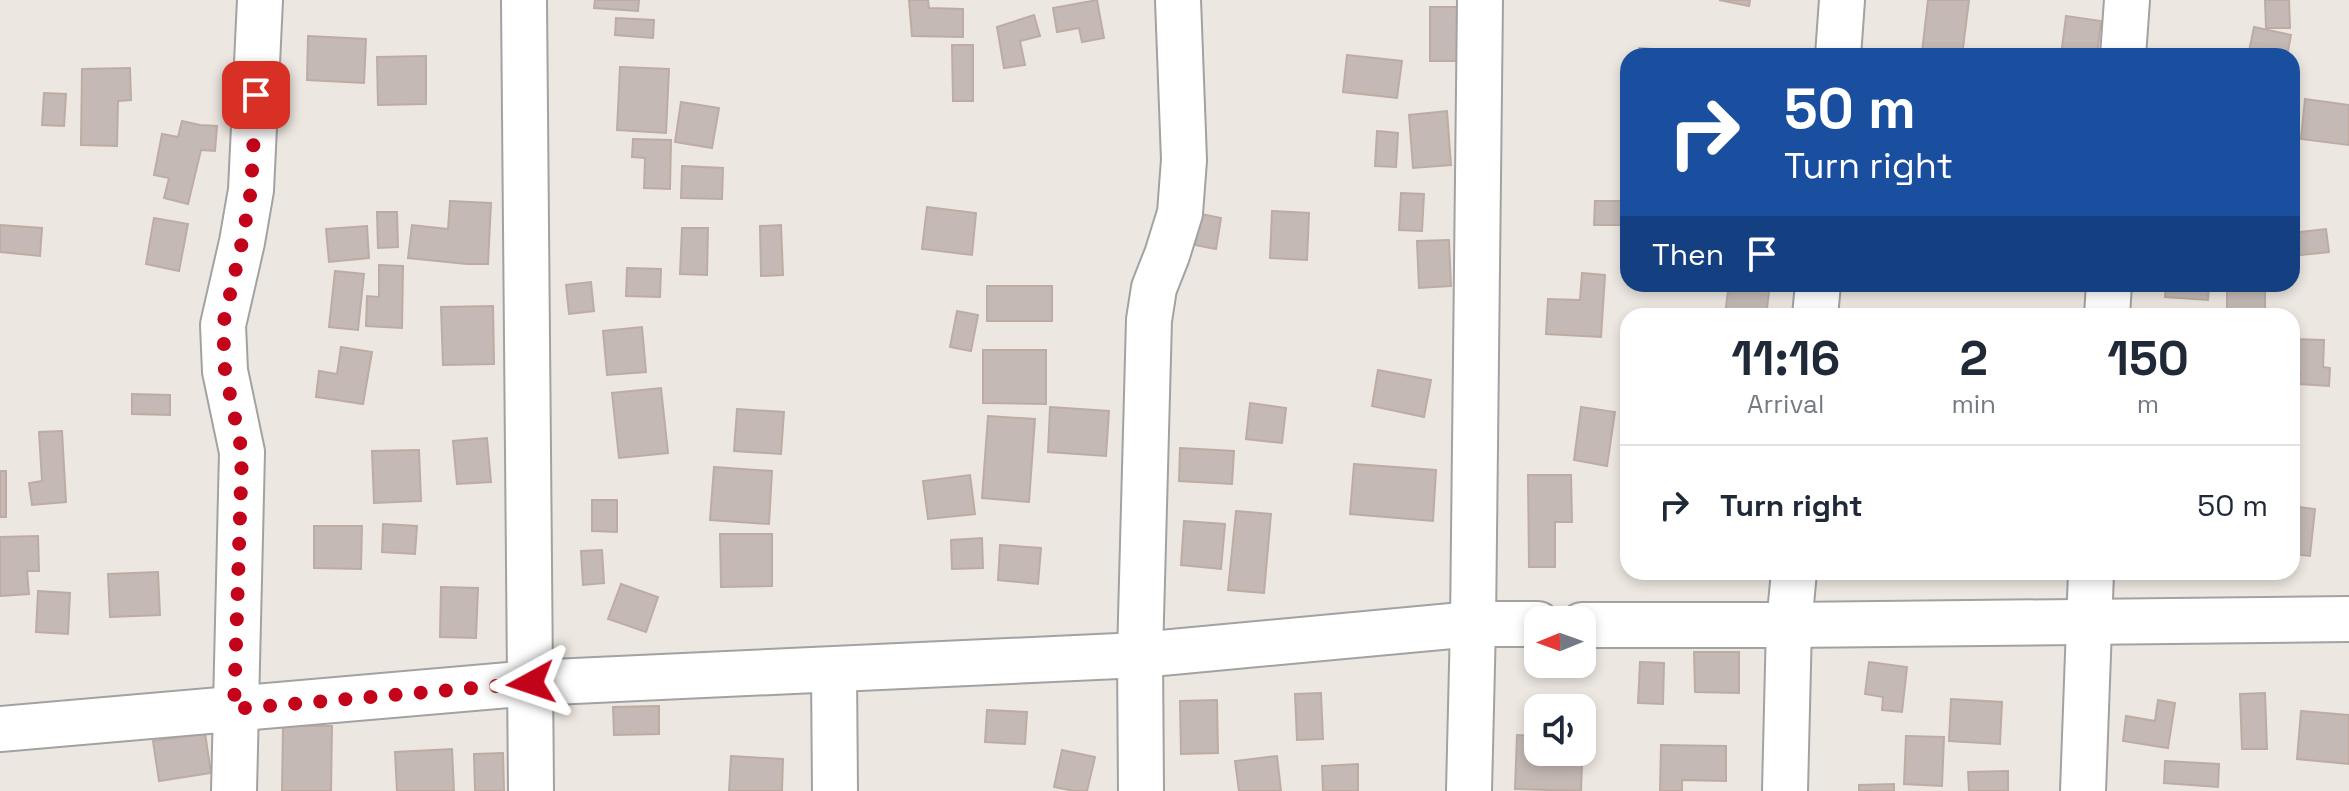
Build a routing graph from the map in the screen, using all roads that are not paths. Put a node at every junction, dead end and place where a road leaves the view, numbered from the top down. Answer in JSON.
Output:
{"nodes":[{"id":1,"x":260,"y":0,"type":"edge"},
{"id":2,"x":524,"y":0,"type":"edge"},
{"id":3,"x":1178,"y":0,"type":"edge"},
{"id":4,"x":1480,"y":0,"type":"edge"},
{"id":5,"x":1842,"y":0,"type":"edge"},
{"id":6,"x":2127,"y":0,"type":"edge"},
{"id":7,"x":1839,"y":48,"type":"edge"},
{"id":8,"x":2124,"y":48,"type":"edge"},
{"id":9,"x":1793,"y":580,"type":"edge"},
{"id":10,"x":2091,"y":580,"type":"edge"},
{"id":11,"x":2349,"y":619,"type":"edge"},
{"id":12,"x":2088,"y":622,"type":"junction"},
{"id":13,"x":1473,"y":624,"type":"junction"},
{"id":14,"x":1524,"y":624,"type":"edge"},
{"id":15,"x":1596,"y":625,"type":"edge"},
{"id":16,"x":1789,"y":625,"type":"junction"},
{"id":17,"x":1140,"y":655,"type":"junction"},
{"id":18,"x":834,"y":671,"type":"junction"},
{"id":19,"x":531,"y":683,"type":"junction"},
{"id":20,"x":234,"y":709,"type":"junction"},
{"id":21,"x":0,"y":729,"type":"edge"},
{"id":22,"x":234,"y":791,"type":"edge"},
{"id":23,"x":531,"y":791,"type":"edge"},
{"id":24,"x":835,"y":791,"type":"edge"},
{"id":25,"x":1141,"y":791,"type":"edge"},
{"id":26,"x":1469,"y":791,"type":"edge"},
{"id":27,"x":1785,"y":791,"type":"edge"},
{"id":28,"x":2083,"y":791,"type":"edge"}],
"edges":[{"from":1,"to":20,"type":"street"},
{"from":2,"to":19,"type":"street"},
{"from":3,"to":17,"type":"street"},
{"from":4,"to":13,"type":"street"},
{"from":5,"to":7,"type":"street"},
{"from":6,"to":8,"type":"street"},
{"from":9,"to":16,"type":"street"},
{"from":10,"to":12,"type":"street"},
{"from":11,"to":12,"type":"street"},
{"from":12,"to":16,"type":"street"},
{"from":12,"to":28,"type":"street"},
{"from":13,"to":14,"type":"street"},
{"from":13,"to":17,"type":"street"},
{"from":13,"to":26,"type":"street"},
{"from":15,"to":16,"type":"street"},
{"from":16,"to":27,"type":"street"},
{"from":17,"to":18,"type":"street"},
{"from":17,"to":25,"type":"street"},
{"from":18,"to":19,"type":"street"},
{"from":18,"to":24,"type":"street"},
{"from":19,"to":20,"type":"street"},
{"from":19,"to":23,"type":"street"},
{"from":20,"to":21,"type":"street"},
{"from":20,"to":22,"type":"street"}]}
